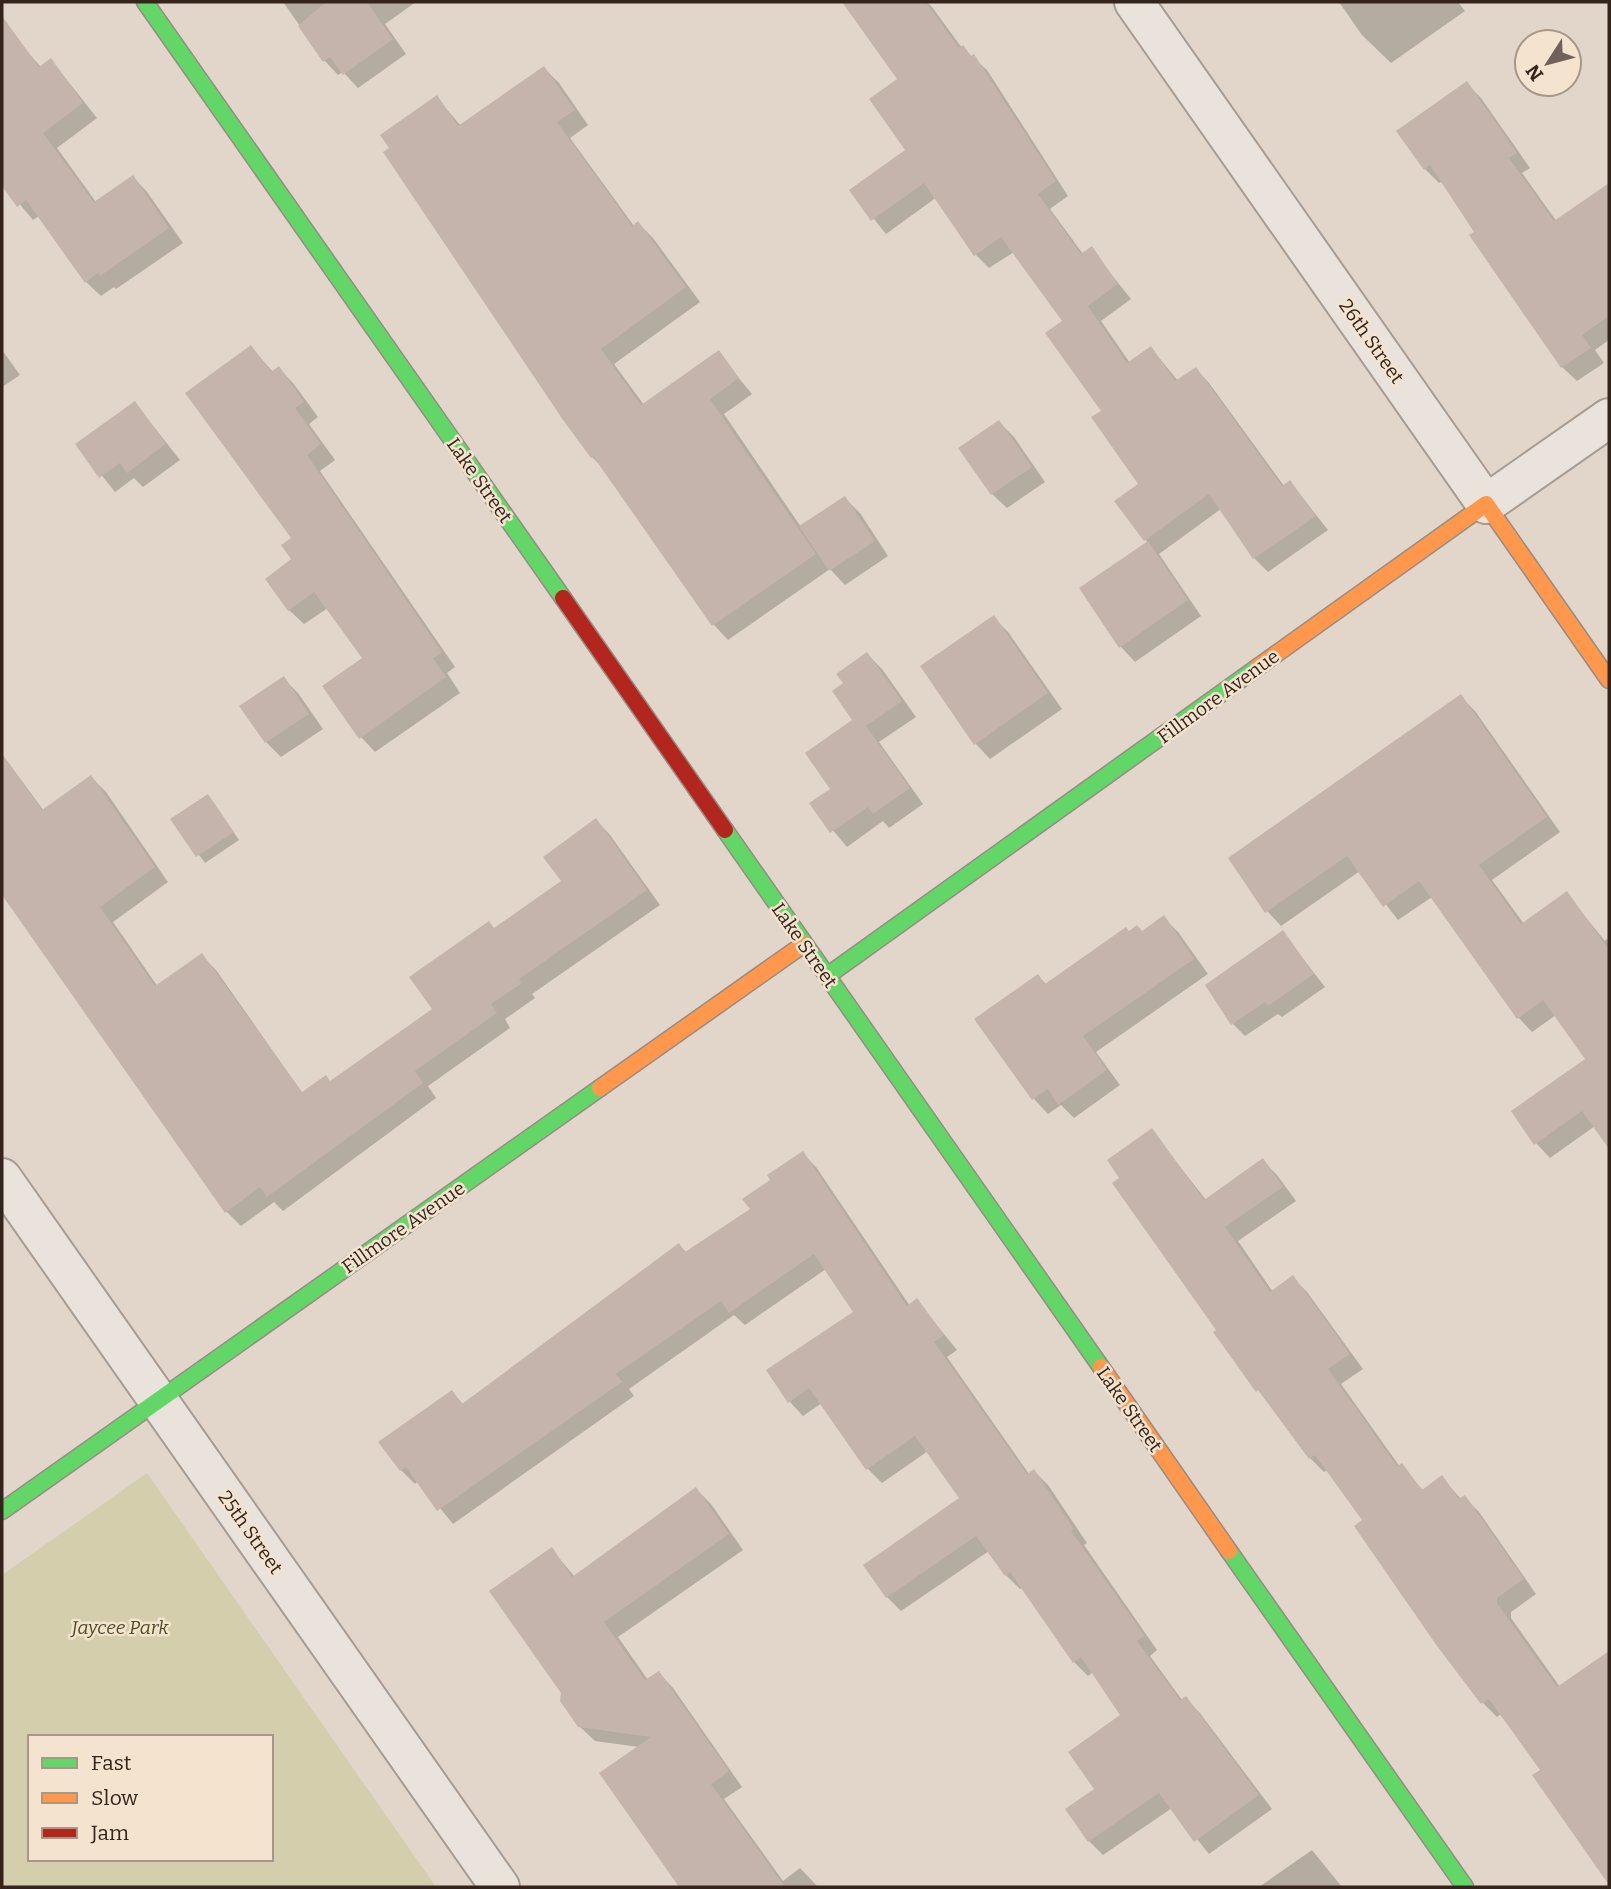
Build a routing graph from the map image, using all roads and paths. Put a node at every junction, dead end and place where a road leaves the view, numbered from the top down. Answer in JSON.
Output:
{"nodes":[{"id":1,"x":145,"y":2,"type":"edge"},
{"id":2,"x":1134,"y":2,"type":"edge"},
{"id":3,"x":1609,"y":418,"type":"edge"},
{"id":4,"x":1486,"y":504,"type":"junction"},
{"id":5,"x":1609,"y":680,"type":"edge"},
{"id":6,"x":804,"y":944,"type":"junction"},
{"id":7,"x":827,"y":976,"type":"junction"},
{"id":8,"x":2,"y":1178,"type":"edge"},
{"id":9,"x":158,"y":1400,"type":"junction"},
{"id":10,"x":2,"y":1511,"type":"edge"},
{"id":11,"x":500,"y":1887,"type":"edge"},
{"id":12,"x":1465,"y":1887,"type":"edge"}],
"edges":[{"from":1,"to":6,"type":"street","name":"Lake Street"},
{"from":2,"to":4,"type":"street","name":"26th Street"},
{"from":3,"to":4,"type":"street","name":"Fillmore Avenue"},
{"from":4,"to":5,"type":"street","name":"26th Street"},
{"from":4,"to":7,"type":"street","name":"Fillmore Avenue"},
{"from":6,"to":7,"type":"street","name":"Lake Street"},
{"from":6,"to":9,"type":"street","name":"Fillmore Avenue"},
{"from":7,"to":12,"type":"street","name":"Lake Street"},
{"from":8,"to":9,"type":"street","name":"25th Street"},
{"from":9,"to":10,"type":"street","name":"Fillmore Avenue"},
{"from":9,"to":11,"type":"street","name":"25th Street"}]}
